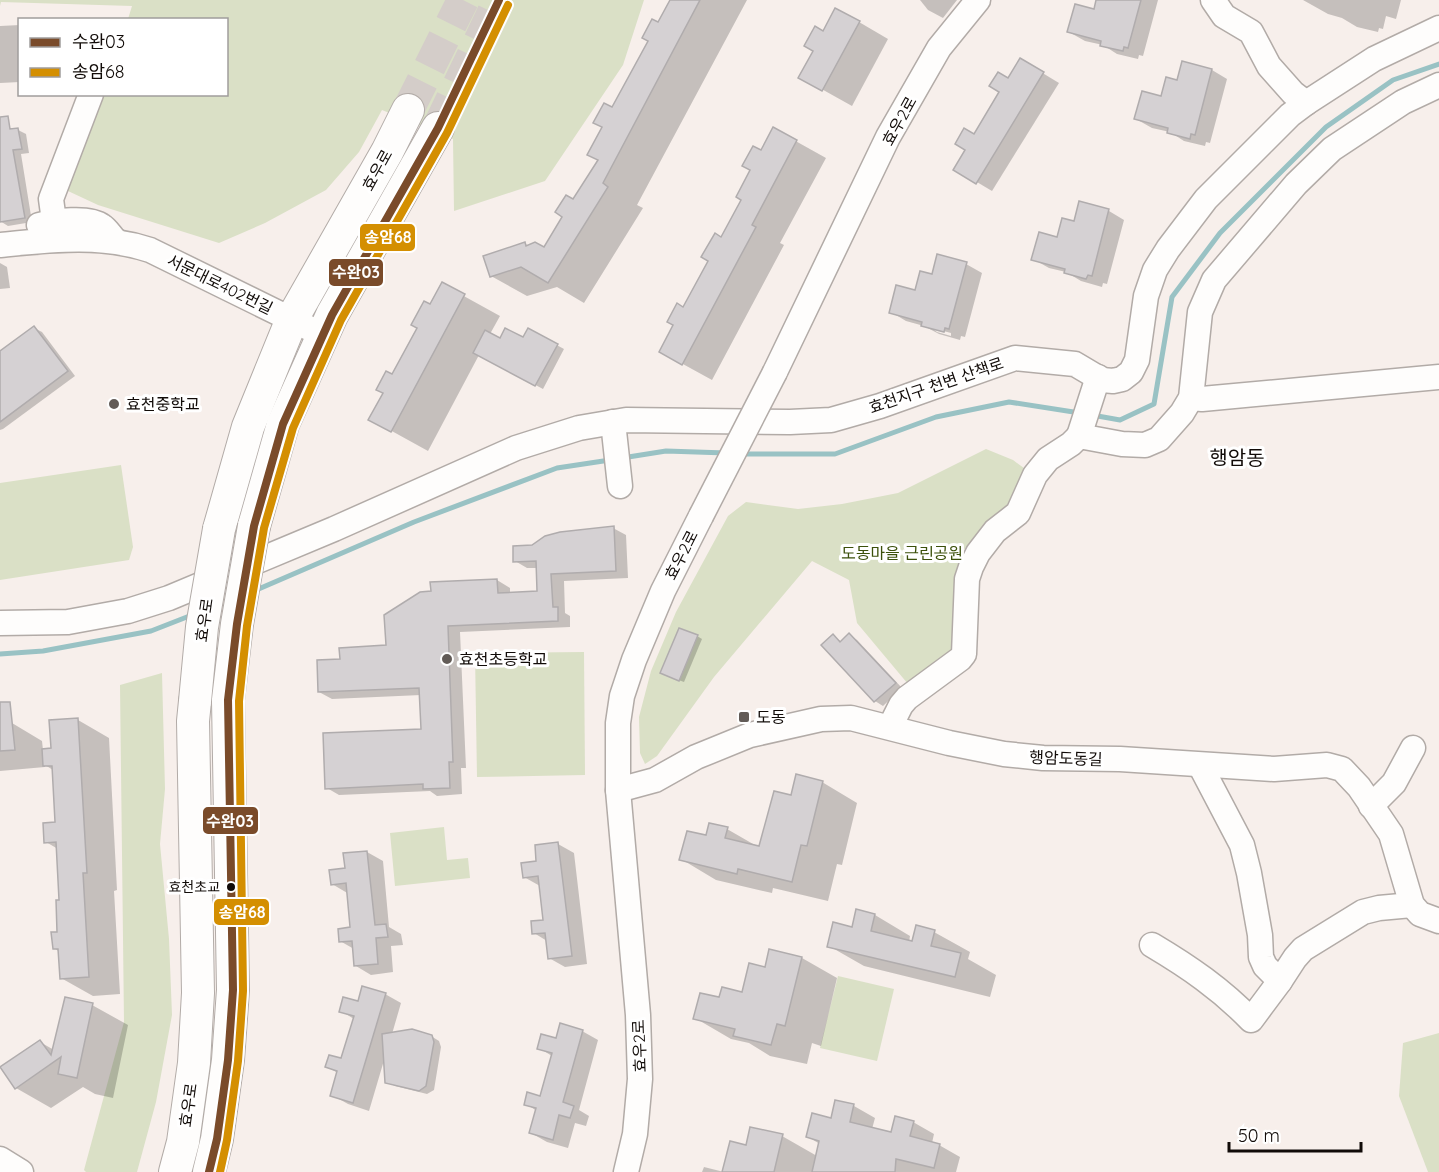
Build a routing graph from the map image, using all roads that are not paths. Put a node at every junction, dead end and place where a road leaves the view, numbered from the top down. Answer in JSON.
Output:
{"nodes":[{"id":1,"x":978,"y":0,"type":"edge"},
{"id":2,"x":1213,"y":0,"type":"edge"},
{"id":3,"x":1439,"y":28,"type":"edge"},
{"id":4,"x":1439,"y":85,"type":"edge"},
{"id":5,"x":91,"y":96,"type":"edge"},
{"id":6,"x":1306,"y":104,"type":"junction"},
{"id":7,"x":408,"y":110,"type":"tunnel mouth"},
{"id":8,"x":438,"y":128,"type":"tunnel mouth"},
{"id":9,"x":54,"y":221,"type":"junction"},
{"id":10,"x":116,"y":240,"type":"junction"},
{"id":11,"x":3,"y":245,"type":"edge"},
{"id":12,"x":292,"y":319,"type":"junction"},
{"id":13,"x":323,"y":334,"type":"junction"},
{"id":14,"x":1098,"y":377,"type":"junction"},
{"id":15,"x":1439,"y":377,"type":"edge"},
{"id":16,"x":1191,"y":398,"type":"junction"},
{"id":17,"x":614,"y":429,"type":"junction"},
{"id":18,"x":1081,"y":431,"type":"junction"},
{"id":19,"x":620,"y":482,"type":"dead end"},
{"id":20,"x":0,"y":623,"type":"edge"},
{"id":21,"x":890,"y":727,"type":"junction"},
{"id":22,"x":1413,"y":748,"type":"dead end"},
{"id":23,"x":1200,"y":765,"type":"junction"},
{"id":24,"x":618,"y":790,"type":"junction"},
{"id":25,"x":1371,"y":806,"type":"junction"},
{"id":26,"x":1412,"y":905,"type":"junction"},
{"id":27,"x":1439,"y":921,"type":"edge"},
{"id":28,"x":1152,"y":945,"type":"dead end"},
{"id":29,"x":1280,"y":981,"type":"junction"},
{"id":30,"x":0,"y":1159,"type":"edge"},
{"id":31,"x":21,"y":1172,"type":"edge"},
{"id":32,"x":175,"y":1172,"type":"edge"},
{"id":33,"x":209,"y":1172,"type":"edge"},
{"id":34,"x":627,"y":1172,"type":"edge"}],
"edges":[{"from":1,"to":24,"type":"street","name":"효우2로","bridge":true},
{"from":2,"to":6,"type":"street"},
{"from":3,"to":6,"type":"street","name":"효천지구 천변 산책로"},
{"from":4,"to":16,"type":"street"},
{"from":5,"to":9,"type":"street"},
{"from":6,"to":14,"type":"street","name":"효천지구 천변 산책로"},
{"from":7,"to":12,"type":"main road","name":"효우로"},
{"from":8,"to":13,"type":"main road","name":"효우로"},
{"from":9,"to":10,"type":"street","name":"서문대로402번길"},
{"from":9,"to":11,"type":"street","name":"서문대로402번길"},
{"from":10,"to":11,"type":"street","name":"서문대로402번길"},
{"from":10,"to":12,"type":"street","name":"서문대로402번길"},
{"from":12,"to":13,"type":"street","name":"서문대로402번길"},
{"from":12,"to":32,"type":"main road","name":"효우로","bridge":true},
{"from":13,"to":33,"type":"main road","name":"효우로","bridge":true},
{"from":14,"to":17,"type":"street","name":"효천지구 천변 산책로"},
{"from":14,"to":18,"type":"street"},
{"from":15,"to":16,"type":"street"},
{"from":16,"to":18,"type":"street"},
{"from":17,"to":19,"type":"street"},
{"from":17,"to":20,"type":"street","name":"효천지구 천변 산책로"},
{"from":18,"to":21,"type":"street"},
{"from":21,"to":23,"type":"street","name":"행암도동길"},
{"from":21,"to":24,"type":"street","name":"행암도동길"},
{"from":22,"to":25,"type":"street"},
{"from":23,"to":25,"type":"street","name":"행암도동길"},
{"from":23,"to":29,"type":"street"},
{"from":24,"to":34,"type":"street","name":"효우2로"},
{"from":25,"to":26,"type":"street","name":"행암도동길"},
{"from":26,"to":27,"type":"street"},
{"from":26,"to":29,"type":"street"},
{"from":28,"to":29,"type":"street"},
{"from":30,"to":31,"type":"street"}]}
